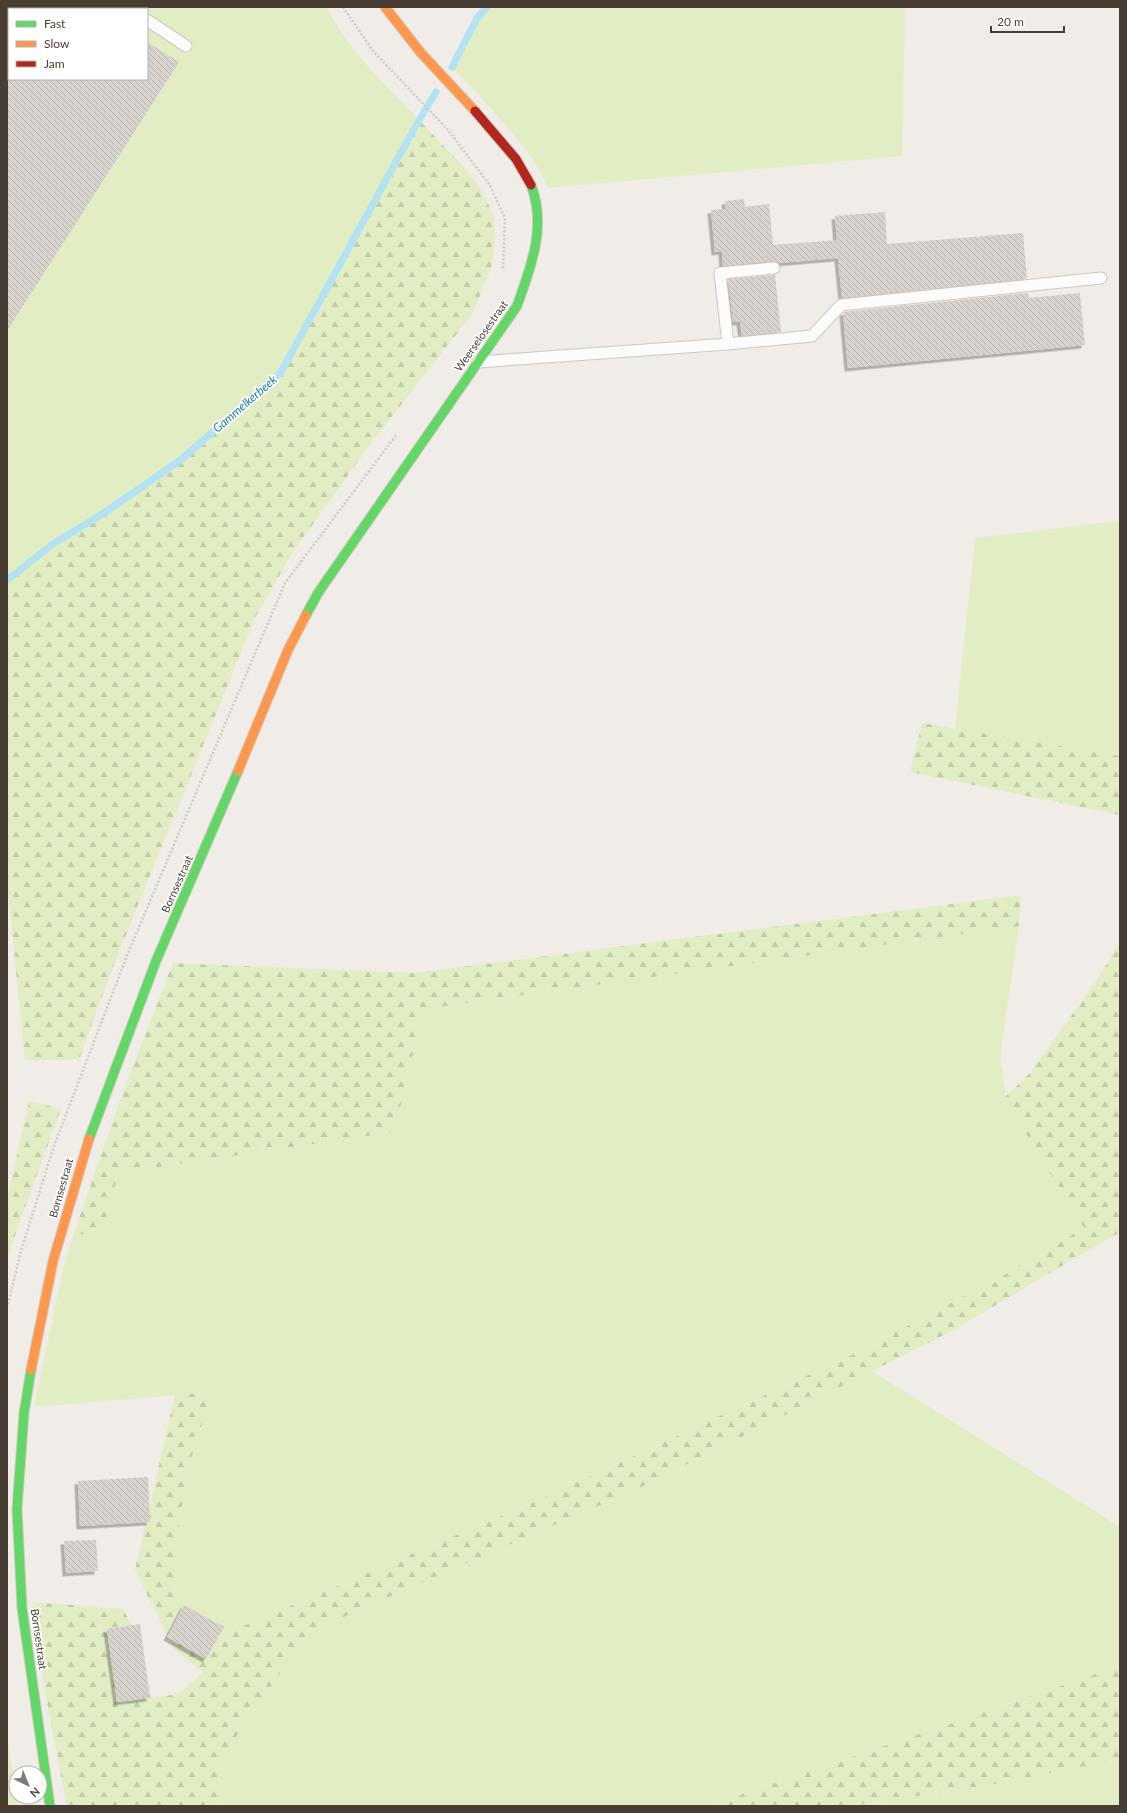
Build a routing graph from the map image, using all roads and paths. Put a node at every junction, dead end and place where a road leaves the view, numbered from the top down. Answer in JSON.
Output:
{"nodes":[{"id":1,"x":343,"y":7,"type":"edge"},
{"id":2,"x":385,"y":7,"type":"edge"},
{"id":3,"x":148,"y":21,"type":"edge"},
{"id":4,"x":186,"y":46,"type":"dead end"},
{"id":5,"x":448,"y":130,"type":"dead end"},
{"id":6,"x":774,"y":268,"type":"dead end"},
{"id":7,"x":1101,"y":278,"type":"dead end"},
{"id":8,"x":728,"y":344,"type":"junction"},
{"id":9,"x":477,"y":362,"type":"junction"},
{"id":10,"x":307,"y":615,"type":"joint"},
{"id":11,"x":50,"y":1806,"type":"edge"}],
"edges":[{"from":1,"to":5,"type":"path"},
{"from":2,"to":9,"type":"street","name":"Weerselosestraat"},
{"from":3,"to":4,"type":"lane"},
{"from":6,"to":8,"type":"lane"},
{"from":7,"to":8,"type":"lane"},
{"from":8,"to":9,"type":"lane"},
{"from":9,"to":10,"type":"street","name":"Weerselosestraat"},
{"from":10,"to":11,"type":"street","name":"Bornsestraat"}]}
